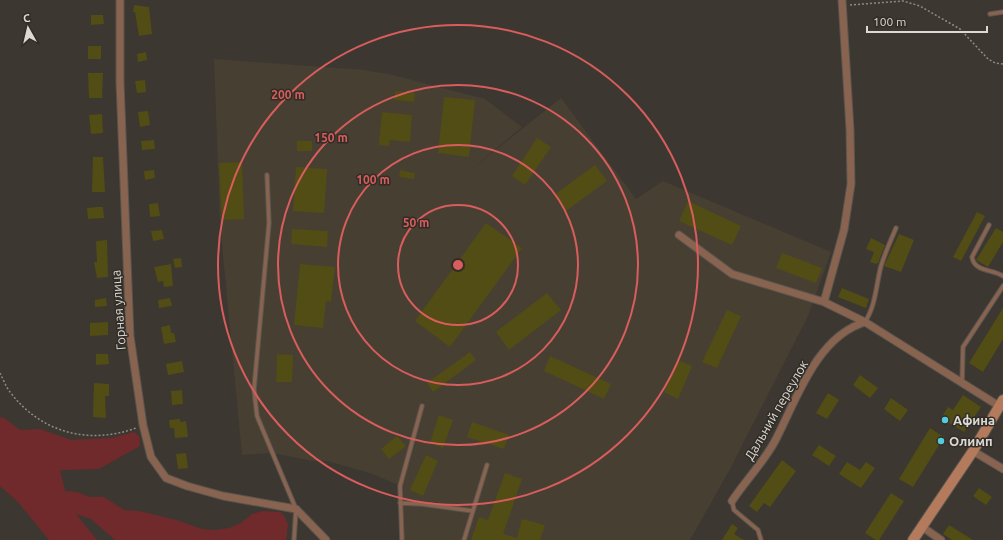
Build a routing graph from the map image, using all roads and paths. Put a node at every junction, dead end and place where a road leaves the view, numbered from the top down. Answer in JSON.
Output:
{"nodes":[{"id":1,"x":120,"y":0,"type":"edge"},
{"id":2,"x":842,"y":3,"type":"edge"},
{"id":3,"x":1003,"y":12,"type":"edge"},
{"id":4,"x":990,"y":14,"type":"dead end"},
{"id":5,"x":1003,"y":64,"type":"edge"},
{"id":6,"x":268,"y":175,"type":"dead end"},
{"id":7,"x":989,"y":225,"type":"dead end"},
{"id":8,"x":896,"y":228,"type":"dead end"},
{"id":9,"x":679,"y":235,"type":"dead end"},
{"id":10,"x":1003,"y":276,"type":"edge"},
{"id":11,"x":1003,"y":286,"type":"edge"},
{"id":12,"x":824,"y":302,"type":"junction"},
{"id":13,"x":866,"y":322,"type":"junction"},
{"id":14,"x":0,"y":373,"type":"edge"},
{"id":15,"x":962,"y":384,"type":"junction"},
{"id":16,"x":1001,"y":403,"type":"edge"},
{"id":17,"x":422,"y":406,"type":"dead end"},
{"id":18,"x":143,"y":425,"type":"junction"},
{"id":19,"x":972,"y":451,"type":"junction"},
{"id":20,"x":487,"y":465,"type":"dead end"},
{"id":21,"x":1003,"y":469,"type":"edge"},
{"id":22,"x":732,"y":501,"type":"joint"},
{"id":23,"x":400,"y":503,"type":"junction"},
{"id":24,"x":296,"y":509,"type":"junction"},
{"id":25,"x":473,"y":511,"type":"junction"},
{"id":26,"x":921,"y":526,"type":"junction"},
{"id":27,"x":294,"y":540,"type":"edge"},
{"id":28,"x":326,"y":540,"type":"edge"},
{"id":29,"x":402,"y":540,"type":"edge"},
{"id":30,"x":464,"y":540,"type":"edge"},
{"id":31,"x":761,"y":540,"type":"edge"},
{"id":32,"x":913,"y":540,"type":"edge"},
{"id":33,"x":942,"y":540,"type":"edge"}],
"edges":[{"from":1,"to":18,"type":"street","name":"Горная улица"},
{"from":2,"to":5,"type":"path"},
{"from":2,"to":12,"type":"street"},
{"from":3,"to":4,"type":"lane"},
{"from":6,"to":24,"type":"lane"},
{"from":7,"to":10,"type":"lane"},
{"from":8,"to":13,"type":"lane"},
{"from":9,"to":12,"type":"street"},
{"from":11,"to":15,"type":"lane"},
{"from":12,"to":13,"type":"street"},
{"from":13,"to":15,"type":"street"},
{"from":13,"to":22,"type":"street","name":"Дальний переулок"},
{"from":14,"to":18,"type":"path"},
{"from":15,"to":16,"type":"street"},
{"from":16,"to":19,"type":"street"},
{"from":17,"to":23,"type":"lane"},
{"from":18,"to":24,"type":"street","name":"Горная улица"},
{"from":19,"to":21,"type":"street"},
{"from":19,"to":26,"type":"street"},
{"from":20,"to":25,"type":"lane"},
{"from":22,"to":31,"type":"lane"},
{"from":23,"to":25,"type":"lane"},
{"from":23,"to":29,"type":"lane"},
{"from":24,"to":27,"type":"lane"},
{"from":24,"to":28,"type":"street"},
{"from":25,"to":30,"type":"lane"},
{"from":26,"to":32,"type":"street"},
{"from":26,"to":33,"type":"street"}]}
